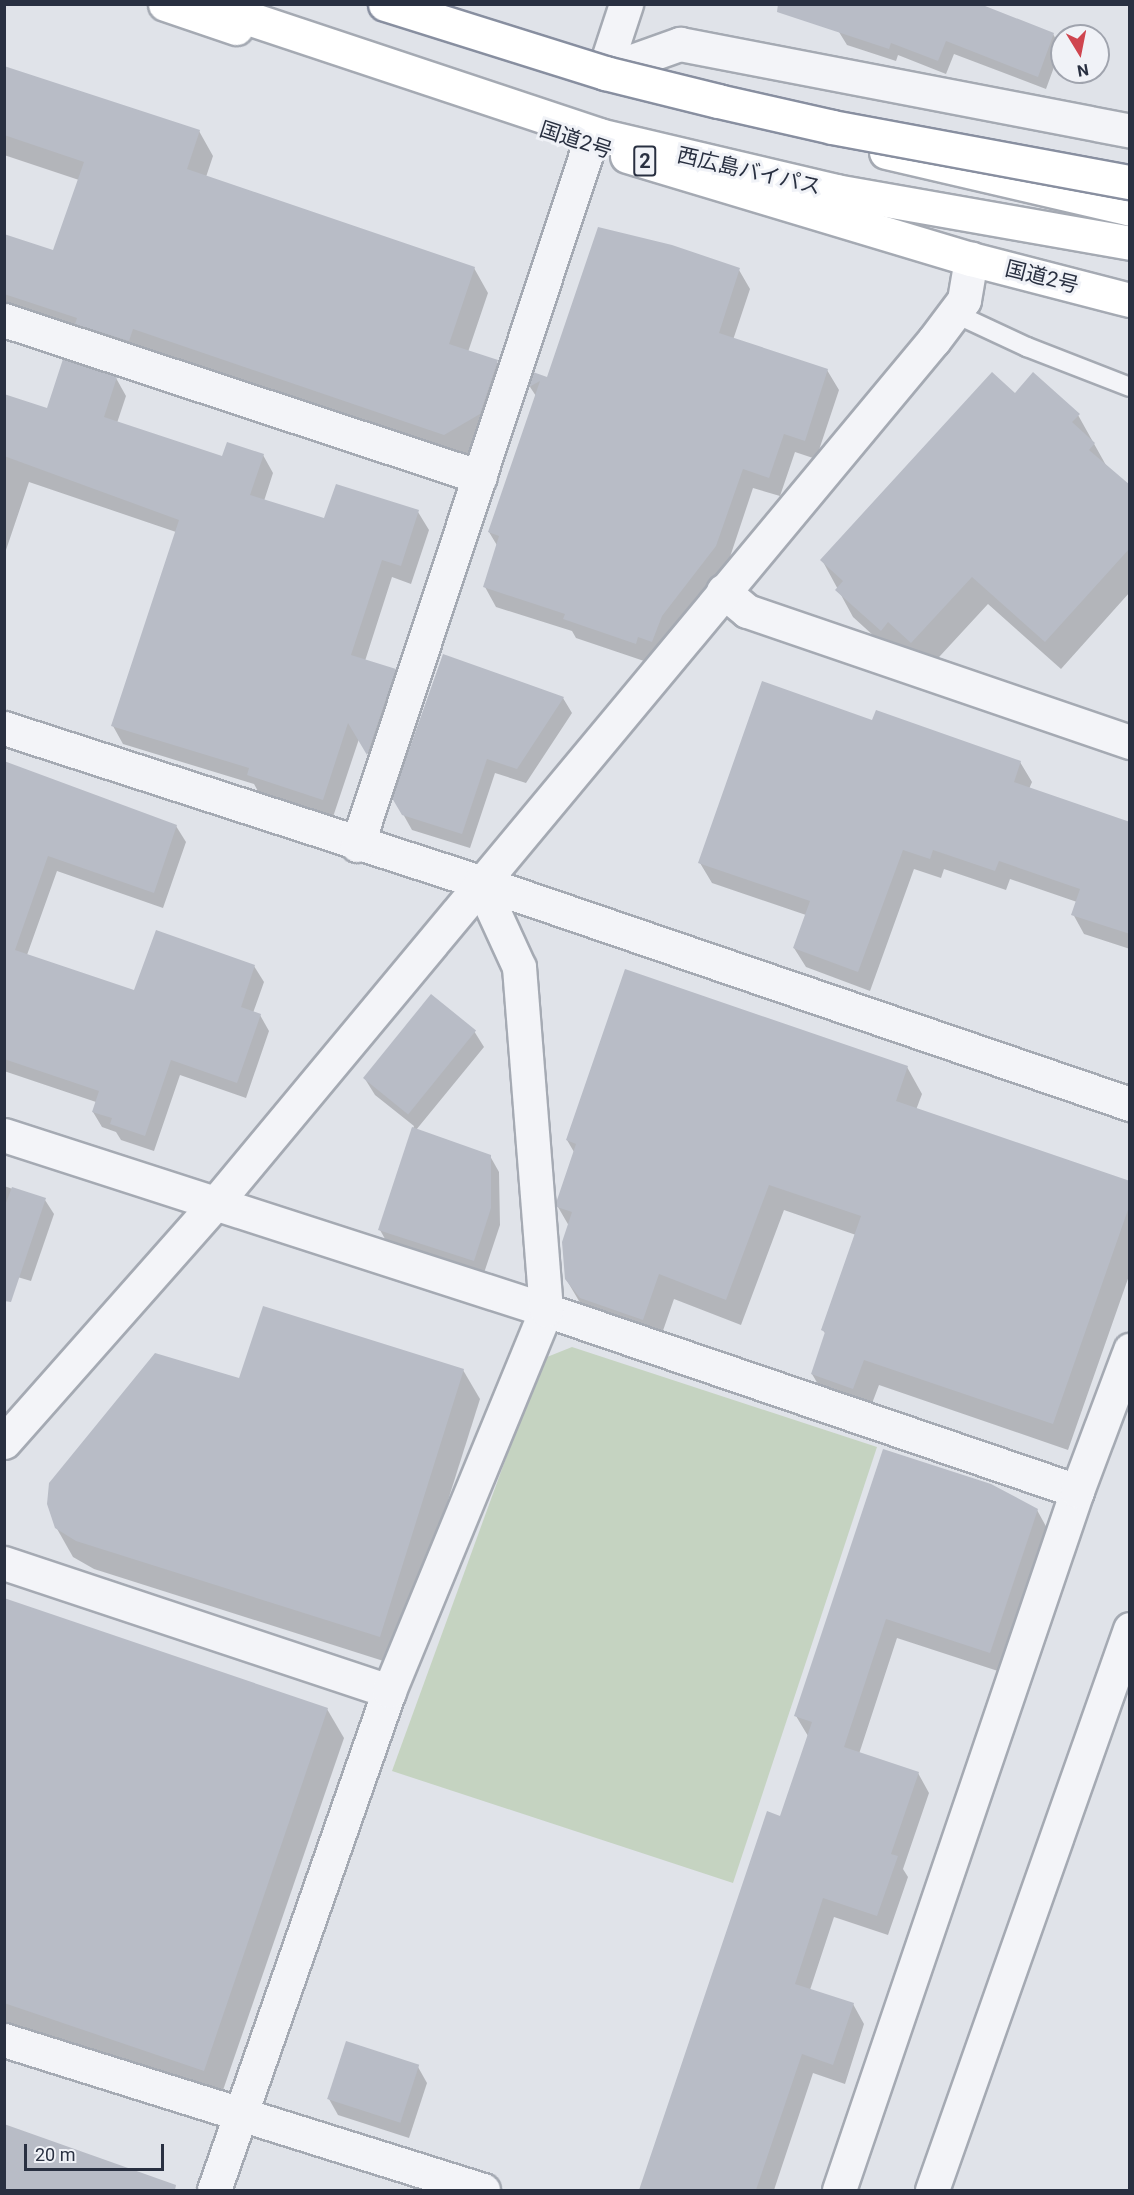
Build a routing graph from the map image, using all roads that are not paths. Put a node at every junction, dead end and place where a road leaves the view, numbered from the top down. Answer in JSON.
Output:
{"nodes":[{"id":1,"x":165,"y":4,"type":"edge"},
{"id":2,"x":206,"y":4,"type":"edge"},
{"id":3,"x":385,"y":4,"type":"edge"},
{"id":4,"x":396,"y":4,"type":"edge"},
{"id":5,"x":626,"y":4,"type":"edge"},
{"id":6,"x":604,"y":71,"type":"junction"},
{"id":7,"x":1130,"y":131,"type":"edge"},
{"id":8,"x":589,"y":145,"type":"junction"},
{"id":9,"x":1130,"y":182,"type":"edge"},
{"id":10,"x":1130,"y":209,"type":"edge"},
{"id":11,"x":1130,"y":243,"type":"edge"},
{"id":12,"x":971,"y":259,"type":"junction"},
{"id":13,"x":1130,"y":300,"type":"edge"},
{"id":14,"x":954,"y":313,"type":"junction"},
{"id":15,"x":4,"y":320,"type":"edge"},
{"id":16,"x":1130,"y":387,"type":"edge"},
{"id":17,"x":480,"y":477,"type":"junction"},
{"id":18,"x":723,"y":591,"type":"junction"},
{"id":19,"x":4,"y":728,"type":"edge"},
{"id":20,"x":1130,"y":742,"type":"edge"},
{"id":21,"x":357,"y":845,"type":"junction"},
{"id":22,"x":480,"y":882,"type":"junction"},
{"id":23,"x":1130,"y":1104,"type":"edge"},
{"id":24,"x":4,"y":1135,"type":"edge"},
{"id":25,"x":214,"y":1205,"type":"junction"},
{"id":26,"x":546,"y":1310,"type":"junction"},
{"id":27,"x":1130,"y":1350,"type":"edge"},
{"id":28,"x":4,"y":1442,"type":"edge"},
{"id":29,"x":1077,"y":1491,"type":"junction"},
{"id":30,"x":4,"y":1563,"type":"edge"},
{"id":31,"x":1130,"y":1629,"type":"edge"},
{"id":32,"x":389,"y":1691,"type":"junction"},
{"id":33,"x":4,"y":2040,"type":"edge"},
{"id":34,"x":242,"y":2115,"type":"junction"},
{"id":35,"x":214,"y":2190,"type":"edge"},
{"id":36,"x":483,"y":2190,"type":"edge"},
{"id":37,"x":839,"y":2190,"type":"edge"},
{"id":38,"x":932,"y":2190,"type":"edge"}],
"edges":[{"from":1,"to":8,"type":"highway","name":"国道2号","number":"2"},
{"from":2,"to":11,"type":"highway","name":"西広島バイパス","number":"2"},
{"from":3,"to":9,"type":"highway","bridge":true},
{"from":4,"to":6,"type":"highway"},
{"from":5,"to":6,"type":"street"},
{"from":6,"to":7,"type":"street"},
{"from":6,"to":10,"type":"highway"},
{"from":8,"to":12,"type":"highway","name":"国道2号","number":"2"},
{"from":8,"to":17,"type":"street"},
{"from":12,"to":13,"type":"highway","name":"国道2号","number":"2"},
{"from":12,"to":14,"type":"street"},
{"from":14,"to":16,"type":"lane"},
{"from":14,"to":18,"type":"street"},
{"from":15,"to":17,"type":"street"},
{"from":17,"to":21,"type":"street"},
{"from":18,"to":20,"type":"street"},
{"from":18,"to":22,"type":"street"},
{"from":19,"to":21,"type":"street"},
{"from":21,"to":22,"type":"street"},
{"from":22,"to":23,"type":"street"},
{"from":22,"to":25,"type":"street"},
{"from":22,"to":26,"type":"street"},
{"from":24,"to":25,"type":"street"},
{"from":25,"to":26,"type":"street"},
{"from":25,"to":28,"type":"street"},
{"from":26,"to":29,"type":"street"},
{"from":26,"to":32,"type":"street"},
{"from":27,"to":29,"type":"street"},
{"from":29,"to":37,"type":"street"},
{"from":30,"to":32,"type":"street"},
{"from":31,"to":38,"type":"street"},
{"from":32,"to":34,"type":"street"},
{"from":33,"to":34,"type":"street"},
{"from":34,"to":35,"type":"street"},
{"from":34,"to":36,"type":"street"}]}
